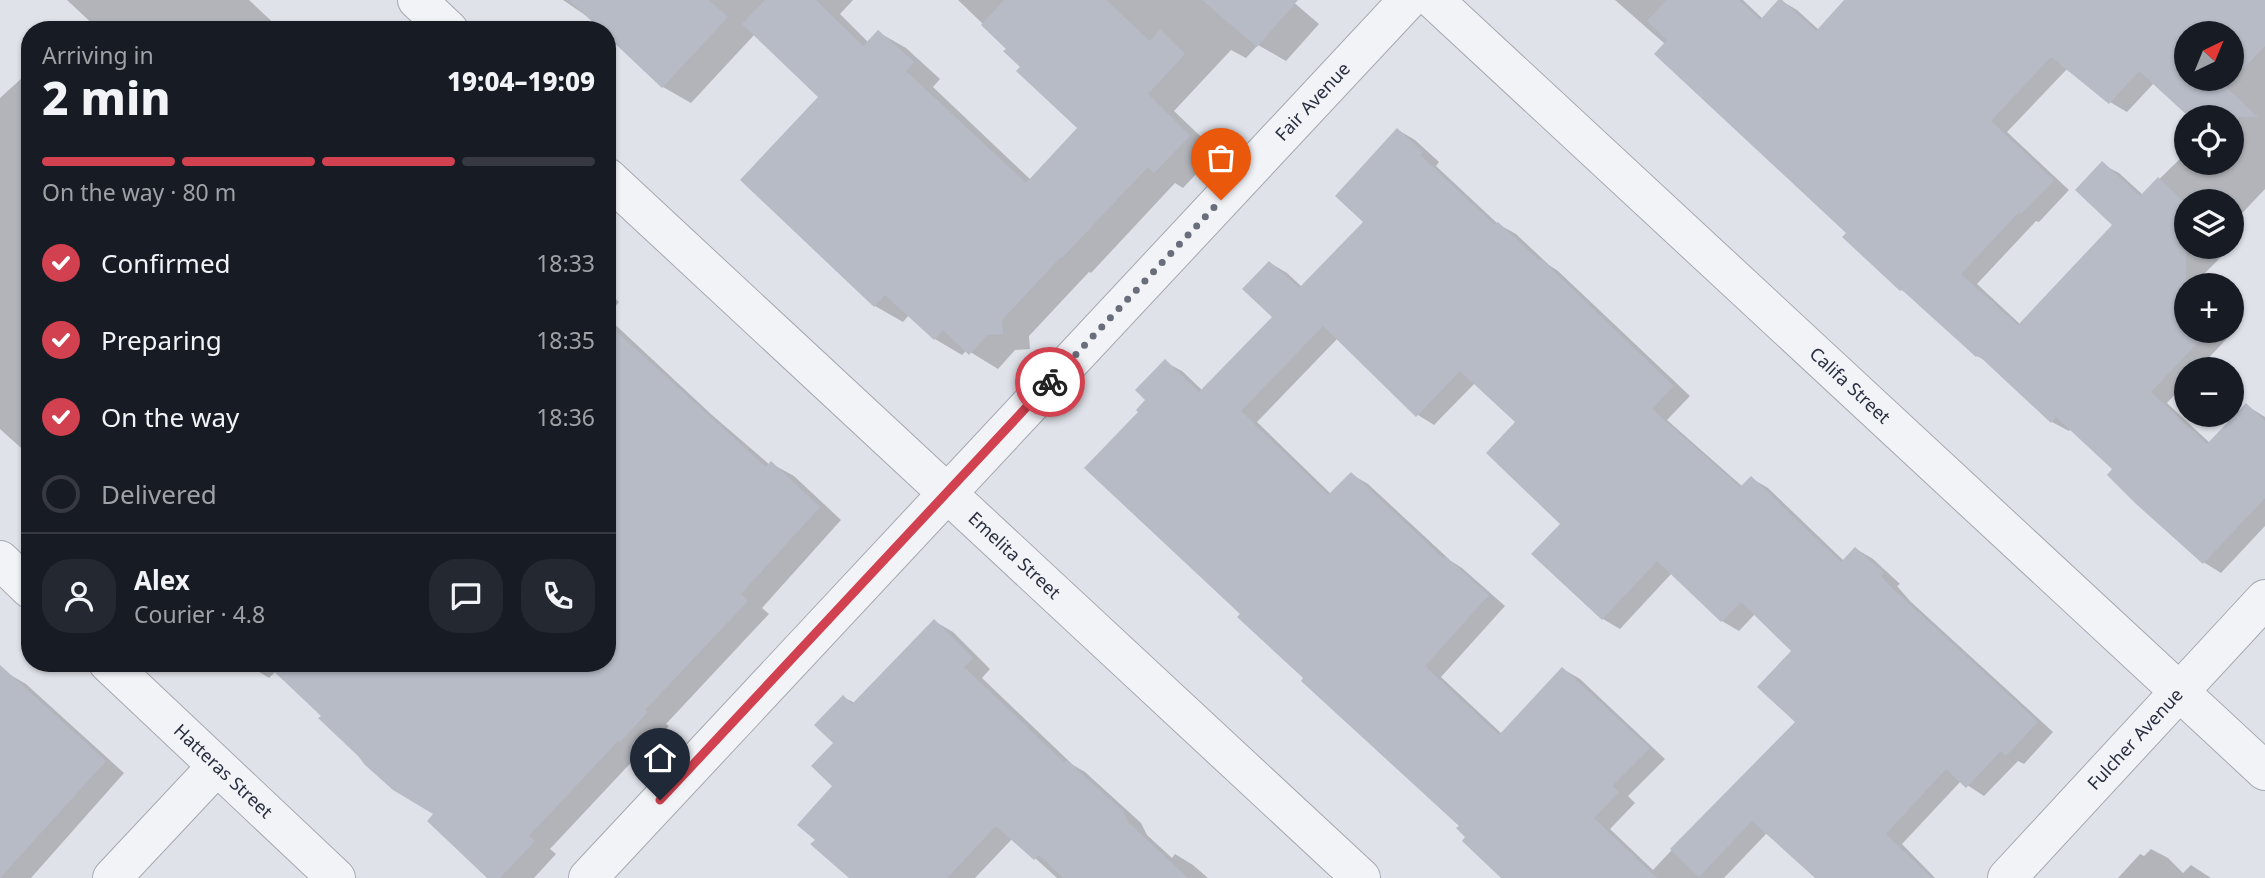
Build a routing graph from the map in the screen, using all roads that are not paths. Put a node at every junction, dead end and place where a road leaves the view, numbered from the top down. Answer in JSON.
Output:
{"nodes":[{"id":1,"x":417,"y":0,"type":"edge"},
{"id":2,"x":1408,"y":0,"type":"edge"},
{"id":3,"x":1434,"y":0,"type":"edge"},
{"id":4,"x":439,"y":21,"type":"edge"},
{"id":5,"x":616,"y":185,"type":"edge"},
{"id":6,"x":947,"y":492,"type":"junction"},
{"id":7,"x":0,"y":560,"type":"edge"},
{"id":8,"x":21,"y":580,"type":"edge"},
{"id":9,"x":2265,"y":599,"type":"edge"},
{"id":10,"x":117,"y":672,"type":"edge"},
{"id":11,"x":2180,"y":692,"type":"junction"},
{"id":12,"x":216,"y":766,"type":"junction"},
{"id":13,"x":2265,"y":771,"type":"edge"},
{"id":14,"x":112,"y":878,"type":"edge"},
{"id":15,"x":336,"y":878,"type":"edge"},
{"id":16,"x":588,"y":878,"type":"edge"},
{"id":17,"x":1361,"y":878,"type":"edge"},
{"id":18,"x":2007,"y":878,"type":"edge"}],
"edges":[{"from":1,"to":4,"type":"street"},
{"from":2,"to":6,"type":"street","name":"Fair Avenue"},
{"from":3,"to":11,"type":"street","name":"Califa Street"},
{"from":5,"to":6,"type":"street","name":"Emelita Street"},
{"from":6,"to":16,"type":"street","name":"Fair Avenue"},
{"from":6,"to":17,"type":"street","name":"Emelita Street"},
{"from":7,"to":8,"type":"street"},
{"from":9,"to":11,"type":"street","name":"Fulcher Avenue"},
{"from":10,"to":12,"type":"street","name":"Hatteras Street"},
{"from":11,"to":13,"type":"street","name":"Califa Street"},
{"from":11,"to":18,"type":"street","name":"Fulcher Avenue"},
{"from":12,"to":14,"type":"street"},
{"from":12,"to":15,"type":"street","name":"Hatteras Street"}]}
